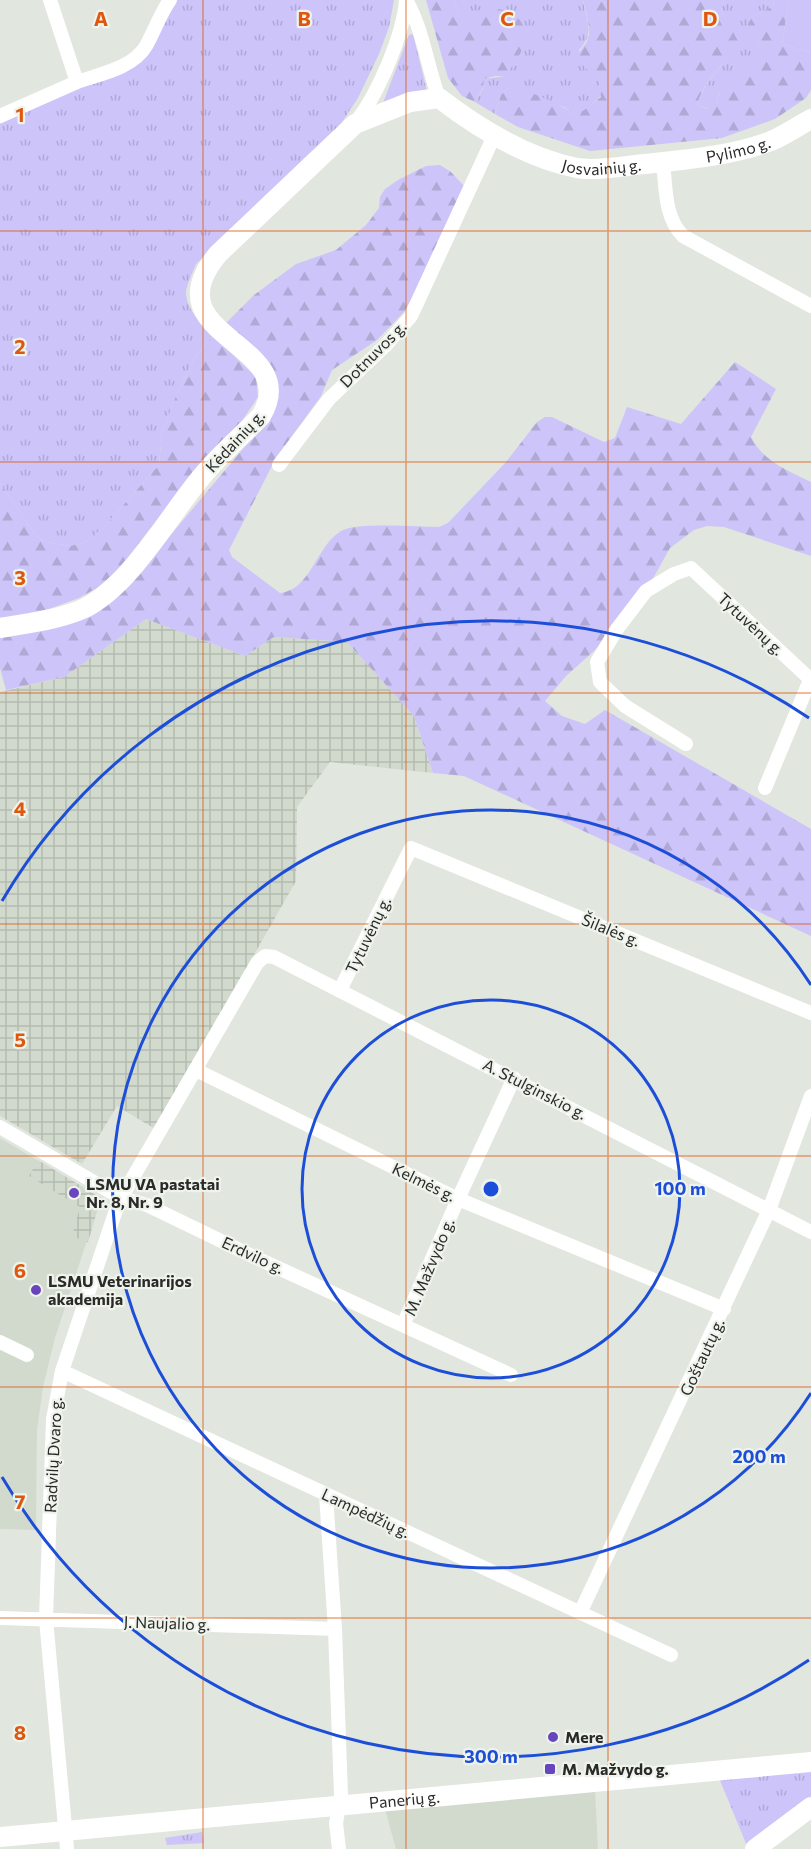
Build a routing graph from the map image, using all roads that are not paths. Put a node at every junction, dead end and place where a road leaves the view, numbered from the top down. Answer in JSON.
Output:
{"nodes":[{"id":1,"x":50,"y":0,"type":"edge"},
{"id":2,"x":170,"y":0,"type":"edge"},
{"id":3,"x":406,"y":0,"type":"edge"},
{"id":4,"x":77,"y":82,"type":"junction"},
{"id":5,"x":439,"y":98,"type":"junction"},
{"id":6,"x":0,"y":116,"type":"edge"},
{"id":7,"x":811,"y":119,"type":"edge"},
{"id":8,"x":355,"y":124,"type":"junction"},
{"id":9,"x":495,"y":134,"type":"junction"},
{"id":10,"x":663,"y":162,"type":"junction"},
{"id":11,"x":811,"y":306,"type":"edge"},
{"id":12,"x":279,"y":465,"type":"dead end"},
{"id":13,"x":0,"y":628,"type":"edge"},
{"id":14,"x":811,"y":680,"type":"edge"},
{"id":15,"x":686,"y":744,"type":"dead end"},
{"id":16,"x":765,"y":788,"type":"dead end"},
{"id":17,"x":411,"y":848,"type":"joint"},
{"id":18,"x":257,"y":963,"type":"joint"},
{"id":19,"x":340,"y":990,"type":"junction"},
{"id":20,"x":811,"y":1013,"type":"edge"},
{"id":21,"x":196,"y":1070,"type":"junction"},
{"id":22,"x":514,"y":1078,"type":"junction"},
{"id":23,"x":811,"y":1096,"type":"edge"},
{"id":24,"x":0,"y":1127,"type":"edge"},
{"id":25,"x":122,"y":1198,"type":"junction"},
{"id":26,"x":458,"y":1199,"type":"junction"},
{"id":27,"x":769,"y":1210,"type":"junction"},
{"id":28,"x":811,"y":1232,"type":"edge"},
{"id":29,"x":724,"y":1309,"type":"junction"},
{"id":30,"x":403,"y":1325,"type":"junction"},
{"id":31,"x":0,"y":1342,"type":"edge"},
{"id":32,"x":27,"y":1355,"type":"dead end"},
{"id":33,"x":62,"y":1371,"type":"junction"},
{"id":34,"x":511,"y":1375,"type":"dead end"},
{"id":35,"x":326,"y":1495,"type":"junction"},
{"id":36,"x":580,"y":1613,"type":"junction"},
{"id":37,"x":0,"y":1618,"type":"edge"},
{"id":38,"x":46,"y":1619,"type":"junction"},
{"id":39,"x":334,"y":1629,"type":"junction"},
{"id":40,"x":671,"y":1655,"type":"dead end"},
{"id":41,"x":810,"y":1762,"type":"edge"},
{"id":42,"x":340,"y":1805,"type":"junction"},
{"id":43,"x":811,"y":1807,"type":"edge"},
{"id":44,"x":0,"y":1837,"type":"edge"},
{"id":45,"x":66,"y":1840,"type":"edge"},
{"id":46,"x":339,"y":1849,"type":"edge"},
{"id":47,"x":754,"y":1849,"type":"edge"}],
"edges":[{"from":1,"to":4,"type":"street"},
{"from":2,"to":4,"type":"street"},
{"from":3,"to":5,"type":"street"},
{"from":3,"to":8,"type":"street"},
{"from":4,"to":6,"type":"street"},
{"from":5,"to":8,"type":"main road","name":"Kėdainių g."},
{"from":5,"to":9,"type":"main road","name":"Josvainių g."},
{"from":7,"to":10,"type":"main road","name":"Pylimo g."},
{"from":8,"to":13,"type":"main road","name":"Kėdainių g."},
{"from":9,"to":10,"type":"main road","name":"Josvainių g."},
{"from":9,"to":12,"type":"street","name":"Dotnuvos g."},
{"from":10,"to":11,"type":"street","name":"Josvainių g."},
{"from":14,"to":15,"type":"street","name":"Tytuvėnų g."},
{"from":14,"to":16,"type":"street"},
{"from":17,"to":19,"type":"street","name":"Tytuvėnų g."},
{"from":17,"to":20,"type":"street","name":"Šilalės g."},
{"from":18,"to":19,"type":"street","name":"A. Stulginskio g."},
{"from":18,"to":21,"type":"street","name":"Radvilų Dvaro g."},
{"from":19,"to":22,"type":"street","name":"A. Stulginskio g."},
{"from":21,"to":25,"type":"street","name":"Radvilų Dvaro g."},
{"from":21,"to":26,"type":"street","name":"Kelmės g."},
{"from":22,"to":26,"type":"street","name":"M. Mažvydo g."},
{"from":22,"to":27,"type":"street","name":"A. Stulginskio g."},
{"from":23,"to":27,"type":"street","name":"Goštautų g."},
{"from":24,"to":25,"type":"street","name":"Erdvilo g."},
{"from":25,"to":30,"type":"street","name":"Erdvilo g."},
{"from":25,"to":33,"type":"street","name":"Radvilų Dvaro g."},
{"from":26,"to":29,"type":"street","name":"Kelmės g."},
{"from":26,"to":30,"type":"street","name":"M. Mažvydo g."},
{"from":27,"to":28,"type":"street","name":"A. Stulginskio g."},
{"from":27,"to":29,"type":"street","name":"Goštautų g."},
{"from":29,"to":36,"type":"street","name":"Goštautų g."},
{"from":30,"to":34,"type":"street","name":"Erdvilo g."},
{"from":31,"to":32,"type":"street"},
{"from":33,"to":35,"type":"street","name":"Lampėdžių g."},
{"from":33,"to":38,"type":"street","name":"Radvilų Dvaro g."},
{"from":35,"to":36,"type":"street","name":"Lampėdžių g."},
{"from":35,"to":39,"type":"street"},
{"from":36,"to":40,"type":"street","name":"Lampėdžių g."},
{"from":37,"to":38,"type":"street","name":"J. Naujalio g."},
{"from":38,"to":39,"type":"street","name":"J. Naujalio g."},
{"from":38,"to":45,"type":"street","name":"Radvilų Dvaro g."},
{"from":39,"to":42,"type":"street"},
{"from":41,"to":42,"type":"main road","name":"Panerių g."},
{"from":42,"to":45,"type":"main road","name":"Panerių g."},
{"from":42,"to":46,"type":"street"},
{"from":43,"to":47,"type":"main road"},
{"from":44,"to":45,"type":"main road","name":"Panerių g."}]}
